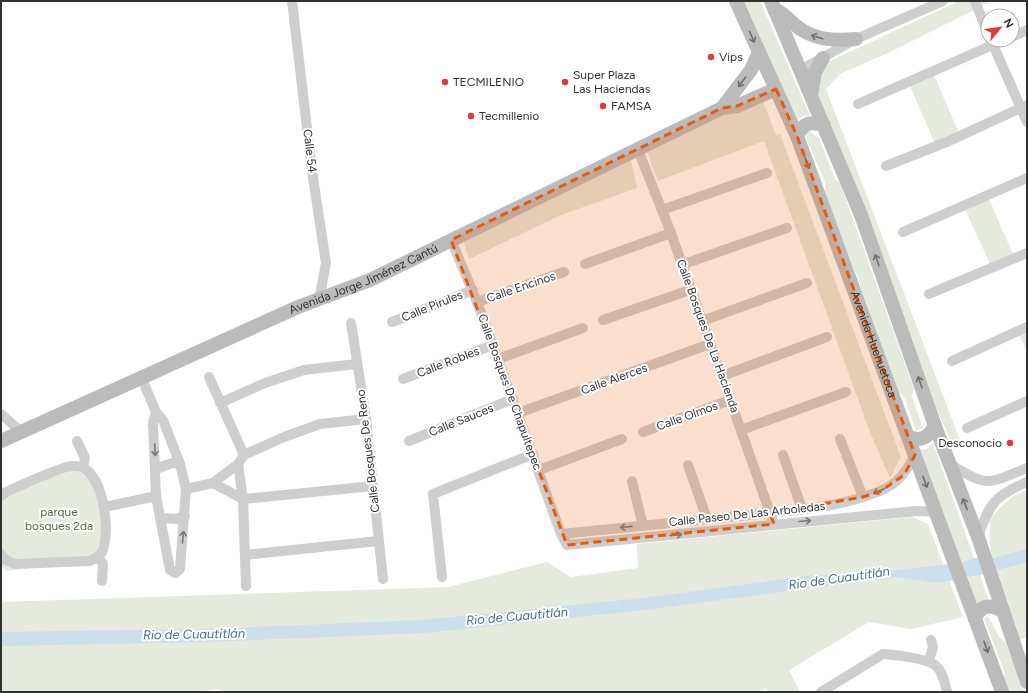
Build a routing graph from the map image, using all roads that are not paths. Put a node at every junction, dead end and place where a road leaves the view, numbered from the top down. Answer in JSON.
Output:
{"nodes":[{"id":1,"x":292,"y":1,"type":"edge"},
{"id":2,"x":736,"y":1,"type":"edge"},
{"id":3,"x":943,"y":1,"type":"edge"},
{"id":4,"x":975,"y":1,"type":"edge"},
{"id":5,"x":772,"y":5,"type":"edge"},
{"id":6,"x":980,"y":14,"type":"edge"},
{"id":7,"x":856,"y":40,"type":"junction"},
{"id":8,"x":981,"y":48,"type":"edge"},
{"id":9,"x":994,"y":48,"type":"edge"},
{"id":10,"x":759,"y":52,"type":"junction"},
{"id":11,"x":823,"y":58,"type":"junction"},
{"id":12,"x":800,"y":70,"type":"junction"},
{"id":13,"x":776,"y":89,"type":"junction"},
{"id":14,"x":811,"y":95,"type":"junction"},
{"id":15,"x":858,"y":104,"type":"dead end"},
{"id":16,"x":1024,"y":107,"type":"edge"},
{"id":17,"x":722,"y":108,"type":"junction"},
{"id":18,"x":1027,"y":122,"type":"edge"},
{"id":19,"x":824,"y":125,"type":"junction"},
{"id":20,"x":797,"y":136,"type":"junction"},
{"id":21,"x":638,"y":150,"type":"junction"},
{"id":22,"x":886,"y":166,"type":"dead end"},
{"id":23,"x":767,"y":173,"type":"dead end"},
{"id":24,"x":1027,"y":178,"type":"edge"},
{"id":25,"x":662,"y":210,"type":"junction"},
{"id":26,"x":787,"y":228,"type":"dead end"},
{"id":27,"x":903,"y":232,"type":"dead end"},
{"id":28,"x":671,"y":233,"type":"junction"},
{"id":29,"x":451,"y":240,"type":"junction"},
{"id":30,"x":1027,"y":253,"type":"edge"},
{"id":31,"x":585,"y":264,"type":"dead end"},
{"id":32,"x":682,"y":265,"type":"junction"},
{"id":33,"x":564,"y":272,"type":"dead end"},
{"id":34,"x":807,"y":283,"type":"dead end"},
{"id":35,"x":473,"y":290,"type":"junction"},
{"id":36,"x":690,"y":290,"type":"junction"},
{"id":37,"x":929,"y":294,"type":"dead end"},
{"id":38,"x":319,"y":300,"type":"junction"},
{"id":39,"x":477,"y":302,"type":"junction"},
{"id":40,"x":603,"y":320,"type":"dead end"},
{"id":41,"x":702,"y":321,"type":"junction"},
{"id":42,"x":392,"y":322,"type":"dead end"},
{"id":43,"x":351,"y":323,"type":"dead end"},
{"id":44,"x":1027,"y":327,"type":"edge"},
{"id":45,"x":583,"y":328,"type":"dead end"},
{"id":46,"x":827,"y":337,"type":"dead end"},
{"id":47,"x":710,"y":344,"type":"junction"},
{"id":48,"x":493,"y":345,"type":"junction"},
{"id":49,"x":498,"y":358,"type":"junction"},
{"id":50,"x":952,"y":361,"type":"dead end"},
{"id":51,"x":357,"y":364,"type":"junction"},
{"id":52,"x":722,"y":376,"type":"junction"},
{"id":53,"x":142,"y":377,"type":"junction"},
{"id":54,"x":209,"y":377,"type":"dead end"},
{"id":55,"x":403,"y":379,"type":"dead end"},
{"id":56,"x":846,"y":392,"type":"dead end"},
{"id":57,"x":513,"y":399,"type":"junction"},
{"id":58,"x":730,"y":400,"type":"junction"},
{"id":59,"x":1027,"y":401,"type":"edge"},
{"id":60,"x":220,"y":403,"type":"junction"},
{"id":61,"x":156,"y":412,"type":"junction"},
{"id":62,"x":518,"y":413,"type":"junction"},
{"id":63,"x":1,"y":414,"type":"edge"},
{"id":64,"x":366,"y":419,"type":"junction"},
{"id":65,"x":935,"y":426,"type":"junction"},
{"id":66,"x":967,"y":428,"type":"dead end"},
{"id":67,"x":741,"y":430,"type":"junction"},
{"id":68,"x":20,"y":432,"type":"junction"},
{"id":69,"x":643,"y":432,"type":"dead end"},
{"id":70,"x":909,"y":436,"type":"junction"},
{"id":71,"x":622,"y":440,"type":"dead end"},
{"id":72,"x":840,"y":440,"type":"dead end"},
{"id":73,"x":1,"y":441,"type":"edge"},
{"id":74,"x":409,"y":441,"type":"dead end"},
{"id":75,"x":77,"y":442,"type":"dead end"},
{"id":76,"x":533,"y":454,"type":"junction"},
{"id":77,"x":783,"y":455,"type":"dead end"},
{"id":78,"x":915,"y":456,"type":"junction"},
{"id":79,"x":242,"y":460,"type":"junction"},
{"id":80,"x":180,"y":464,"type":"junction"},
{"id":81,"x":950,"y":464,"type":"junction"},
{"id":82,"x":688,"y":465,"type":"dead end"},
{"id":83,"x":83,"y":467,"type":"junction"},
{"id":84,"x":1027,"y":468,"type":"edge"},
{"id":85,"x":156,"y":469,"type":"junction"},
{"id":86,"x":539,"y":470,"type":"junction"},
{"id":87,"x":632,"y":481,"type":"dead end"},
{"id":88,"x":1027,"y":482,"type":"edge"},
{"id":89,"x":213,"y":483,"type":"junction"},
{"id":90,"x":373,"y":486,"type":"junction"},
{"id":91,"x":186,"y":489,"type":"junction"},
{"id":92,"x":1,"y":496,"type":"edge"},
{"id":93,"x":156,"y":496,"type":"junction"},
{"id":94,"x":863,"y":497,"type":"junction"},
{"id":95,"x":243,"y":500,"type":"junction"},
{"id":96,"x":105,"y":507,"type":"junction"},
{"id":97,"x":802,"y":509,"type":"junction"},
{"id":98,"x":936,"y":512,"type":"junction"},
{"id":99,"x":770,"y":513,"type":"junction"},
{"id":100,"x":185,"y":516,"type":"junction"},
{"id":101,"x":160,"y":518,"type":"junction"},
{"id":102,"x":707,"y":519,"type":"junction"},
{"id":103,"x":774,"y":524,"type":"junction"},
{"id":104,"x":643,"y":526,"type":"junction"},
{"id":105,"x":561,"y":534,"type":"junction"},
{"id":106,"x":978,"y":537,"type":"junction"},
{"id":107,"x":378,"y":541,"type":"junction"},
{"id":108,"x":567,"y":545,"type":"joint"},
{"id":109,"x":1,"y":554,"type":"edge"},
{"id":110,"x":245,"y":555,"type":"junction"},
{"id":111,"x":98,"y":557,"type":"junction"},
{"id":112,"x":442,"y":577,"type":"dead end"},
{"id":113,"x":383,"y":579,"type":"dead end"},
{"id":114,"x":102,"y":581,"type":"dead end"},
{"id":115,"x":246,"y":586,"type":"dead end"},
{"id":116,"x":1001,"y":610,"type":"junction"},
{"id":117,"x":975,"y":619,"type":"junction"},
{"id":118,"x":931,"y":640,"type":"dead end"},
{"id":119,"x":928,"y":662,"type":"junction"},
{"id":120,"x":1027,"y":682,"type":"edge"},
{"id":121,"x":821,"y":692,"type":"edge"},
{"id":122,"x":947,"y":692,"type":"edge"},
{"id":123,"x":1002,"y":692,"type":"edge"}],
"edges":[{"from":1,"to":38,"type":"street","name":"Calle 54"},
{"from":2,"to":10,"type":"main road","name":"Avenida Huehuetoca","one_way":true},
{"from":3,"to":7,"type":"street"},
{"from":4,"to":6,"type":"street"},
{"from":7,"to":5,"type":"main road","one_way":true},
{"from":5,"to":12,"type":"main road"},
{"from":7,"to":11,"type":"street"},
{"from":8,"to":15,"type":"street"},
{"from":9,"to":16,"type":"street"},
{"from":10,"to":13,"type":"main road","name":"Avenida Huehuetoca"},
{"from":10,"to":17,"type":"main road","name":"Avenida Jorge Jiménez Cantú","one_way":true},
{"from":11,"to":12,"type":"street"},
{"from":11,"to":14,"type":"main road"},
{"from":12,"to":14,"type":"main road"},
{"from":13,"to":17,"type":"main road","name":"Avenida Jorge Jiménez Cantú"},
{"from":13,"to":20,"type":"main road","name":"Avenida Huehuetoca"},
{"from":14,"to":19,"type":"main road"},
{"from":16,"to":18,"type":"street"},
{"from":16,"to":22,"type":"street"},
{"from":17,"to":21,"type":"main road","name":"Avenida Jorge Jiménez Cantú"},
{"from":19,"to":20,"type":"main road"},
{"from":65,"to":19,"type":"main road","one_way":true},
{"from":20,"to":70,"type":"main road","name":"Avenida Huehuetoca","one_way":true},
{"from":21,"to":25,"type":"street","name":"Calle Bosques De La Hacienda"},
{"from":21,"to":29,"type":"main road","name":"Avenida Jorge Jiménez Cantú"},
{"from":23,"to":25,"type":"street"},
{"from":24,"to":27,"type":"street"},
{"from":25,"to":28,"type":"street","name":"Calle Bosques De La Hacienda"},
{"from":26,"to":32,"type":"street"},
{"from":28,"to":31,"type":"street"},
{"from":28,"to":32,"type":"street","name":"Calle Bosques De La Hacienda"},
{"from":29,"to":35,"type":"street","name":"Calle Bosques De Chapultepec"},
{"from":29,"to":38,"type":"main road","name":"Avenida Jorge Jiménez Cantú"},
{"from":30,"to":37,"type":"street"},
{"from":32,"to":36,"type":"street","name":"Calle Bosques De La Hacienda"},
{"from":33,"to":39,"type":"street","name":"Calle Encinos"},
{"from":34,"to":41,"type":"street"},
{"from":35,"to":39,"type":"street","name":"Calle Bosques De Chapultepec"},
{"from":35,"to":42,"type":"street","name":"Calle Pirules"},
{"from":36,"to":40,"type":"street"},
{"from":36,"to":41,"type":"street","name":"Calle Bosques De La Hacienda"},
{"from":38,"to":53,"type":"main road","name":"Avenida Jorge Jiménez Cantú"},
{"from":39,"to":48,"type":"street","name":"Calle Bosques De Chapultepec"},
{"from":41,"to":47,"type":"street","name":"Calle Bosques De La Hacienda"},
{"from":43,"to":51,"type":"street","name":"Calle Bosques De Reno"},
{"from":44,"to":50,"type":"street"},
{"from":45,"to":49,"type":"street"},
{"from":46,"to":52,"type":"street"},
{"from":47,"to":52,"type":"street","name":"Calle Bosques De La Hacienda"},
{"from":47,"to":62,"type":"street","name":"Calle Alerces"},
{"from":48,"to":49,"type":"street","name":"Calle Bosques De Chapultepec"},
{"from":48,"to":55,"type":"street","name":"Calle Robles"},
{"from":49,"to":57,"type":"street","name":"Calle Bosques De Chapultepec"},
{"from":51,"to":60,"type":"street"},
{"from":51,"to":64,"type":"street","name":"Calle Bosques De Reno"},
{"from":52,"to":58,"type":"street","name":"Calle Bosques De La Hacienda"},
{"from":53,"to":61,"type":"street"},
{"from":53,"to":68,"type":"main road","name":"Avenida Jorge Jiménez Cantú"},
{"from":54,"to":60,"type":"street"},
{"from":56,"to":67,"type":"street"},
{"from":57,"to":62,"type":"street","name":"Calle Bosques De Chapultepec"},
{"from":57,"to":74,"type":"street","name":"Calle Sauces"},
{"from":58,"to":67,"type":"street","name":"Calle Bosques De La Hacienda"},
{"from":58,"to":69,"type":"street","name":"Calle Olmos"},
{"from":59,"to":66,"type":"street"},
{"from":60,"to":79,"type":"street"},
{"from":61,"to":80,"type":"street"},
{"from":61,"to":85,"type":"street","one_way":true},
{"from":62,"to":76,"type":"street","name":"Calle Bosques De Chapultepec"},
{"from":63,"to":68,"type":"street"},
{"from":64,"to":79,"type":"street"},
{"from":64,"to":90,"type":"street","name":"Calle Bosques De Reno"},
{"from":65,"to":70,"type":"main road"},
{"from":65,"to":81,"type":"main road"},
{"from":67,"to":99,"type":"street","name":"Calle Bosques De La Hacienda"},
{"from":68,"to":73,"type":"main road","name":"Avenida Jorge Jiménez Cantú"},
{"from":70,"to":78,"type":"main road","name":"Avenida Huehuetoca"},
{"from":71,"to":86,"type":"street"},
{"from":72,"to":94,"type":"street"},
{"from":75,"to":83,"type":"street"},
{"from":76,"to":86,"type":"street","name":"Calle Bosques De Chapultepec"},
{"from":76,"to":112,"type":"street"},
{"from":77,"to":97,"type":"street"},
{"from":78,"to":94,"type":"street","name":"Calle Paseo De Las Arboledas","one_way":true},
{"from":78,"to":98,"type":"main road","name":"Avenida Huehuetoca","one_way":true},
{"from":79,"to":89,"type":"street"},
{"from":79,"to":95,"type":"street"},
{"from":80,"to":85,"type":"street"},
{"from":80,"to":91,"type":"street"},
{"from":81,"to":84,"type":"street"},
{"from":106,"to":81,"type":"main road","one_way":true},
{"from":82,"to":102,"type":"street"},
{"from":83,"to":92,"type":"street"},
{"from":83,"to":96,"type":"street"},
{"from":85,"to":93,"type":"street"},
{"from":86,"to":105,"type":"street","name":"Calle Bosques De Chapultepec"},
{"from":87,"to":104,"type":"street"},
{"from":88,"to":106,"type":"street"},
{"from":89,"to":91,"type":"street"},
{"from":89,"to":95,"type":"street"},
{"from":90,"to":95,"type":"street"},
{"from":90,"to":107,"type":"street","name":"Calle Bosques De Reno"},
{"from":91,"to":100,"type":"street"},
{"from":93,"to":96,"type":"street"},
{"from":93,"to":101,"type":"street"},
{"from":94,"to":97,"type":"street","name":"Calle Paseo De Las Arboledas"},
{"from":95,"to":110,"type":"street"},
{"from":96,"to":111,"type":"street"},
{"from":97,"to":99,"type":"street","name":"Calle Paseo De Las Arboledas"},
{"from":103,"to":98,"type":"street","name":"Calle Paseo De Las Arboledas","one_way":true},
{"from":98,"to":117,"type":"main road","name":"Avenida Huehuetoca"},
{"from":99,"to":102,"type":"street","name":"Calle Paseo De Las Arboledas"},
{"from":99,"to":103,"type":"street","name":"Calle Bosques De La Hacienda"},
{"from":100,"to":101,"type":"street"},
{"from":101,"to":100,"type":"street","one_way":true},
{"from":102,"to":104,"type":"street","name":"Calle Paseo De Las Arboledas"},
{"from":108,"to":103,"type":"street","name":"Calle Paseo De Las Arboledas","one_way":true},
{"from":104,"to":105,"type":"street","name":"Calle Paseo De Las Arboledas","one_way":true},
{"from":105,"to":108,"type":"street","name":"Calle Bosques De Chapultepec"},
{"from":106,"to":116,"type":"main road"},
{"from":107,"to":110,"type":"street"},
{"from":107,"to":113,"type":"street","name":"Calle Bosques De Reno"},
{"from":109,"to":111,"type":"street"},
{"from":110,"to":115,"type":"street"},
{"from":111,"to":114,"type":"street"},
{"from":116,"to":117,"type":"main road"},
{"from":116,"to":120,"type":"main road"},
{"from":117,"to":123,"type":"main road","name":"Avenida Huehuetoca","one_way":true},
{"from":118,"to":119,"type":"street"},
{"from":119,"to":121,"type":"street"},
{"from":119,"to":122,"type":"street"}]}
